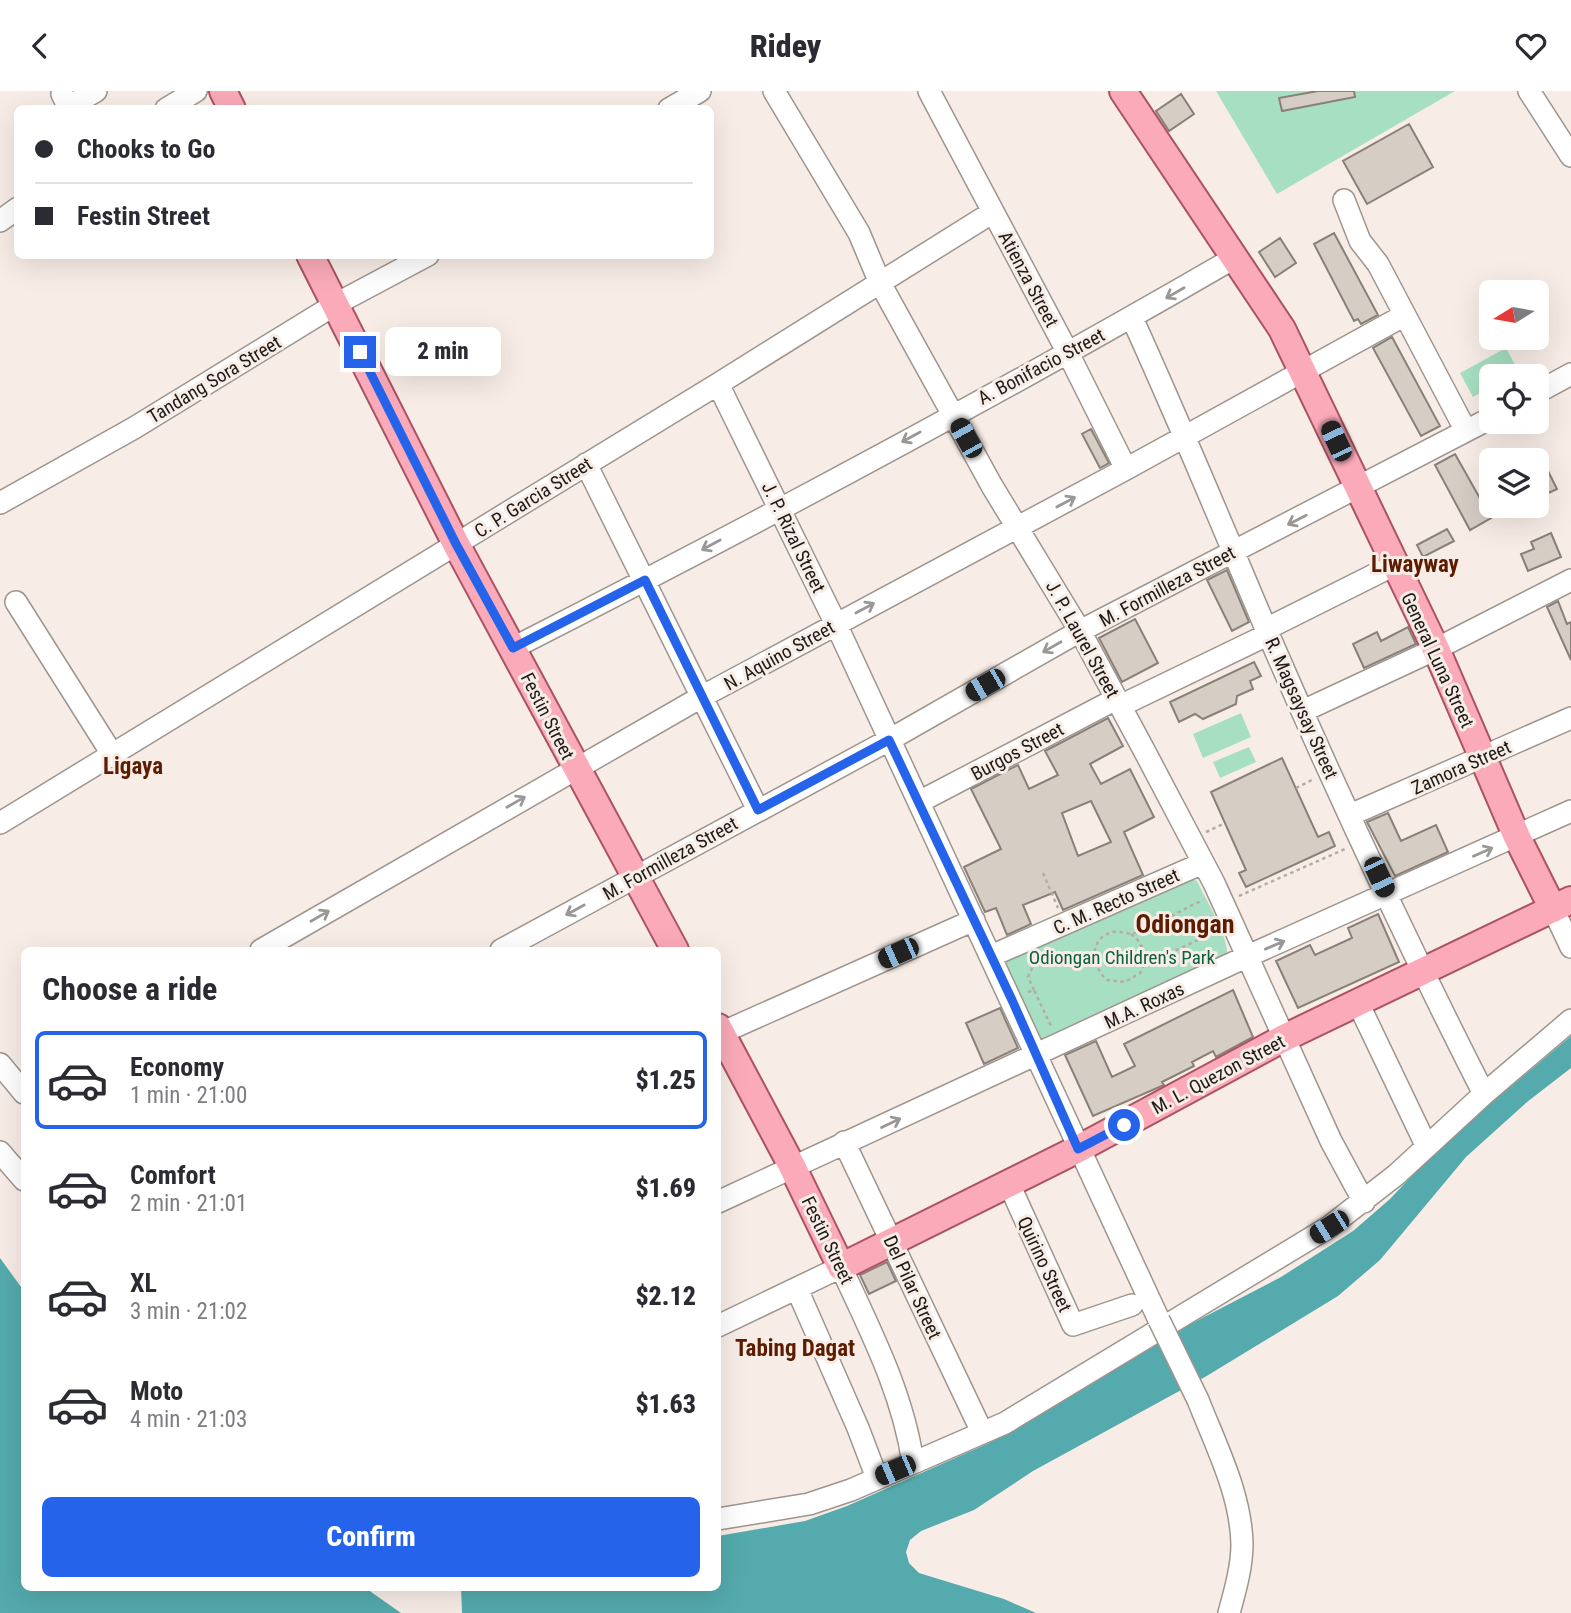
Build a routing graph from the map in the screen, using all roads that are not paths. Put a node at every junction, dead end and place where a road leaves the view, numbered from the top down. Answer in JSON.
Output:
{"nodes":[{"id":1,"x":96,"y":91,"type":"edge"},
{"id":2,"x":196,"y":91,"type":"edge"},
{"id":3,"x":700,"y":91,"type":"edge"},
{"id":4,"x":774,"y":91,"type":"edge"},
{"id":5,"x":929,"y":91,"type":"edge"},
{"id":6,"x":1123,"y":91,"type":"edge"},
{"id":7,"x":1529,"y":91,"type":"edge"},
{"id":8,"x":62,"y":94,"type":"dead end"},
{"id":9,"x":173,"y":105,"type":"edge"},
{"id":10,"x":676,"y":105,"type":"edge"},
{"id":11,"x":1571,"y":156,"type":"edge"},
{"id":12,"x":1344,"y":201,"type":"dead end"},
{"id":13,"x":993,"y":212,"type":"junction"},
{"id":14,"x":1234,"y":258,"type":"junction"},
{"id":15,"x":312,"y":259,"type":"edge"},
{"id":16,"x":420,"y":259,"type":"edge"},
{"id":17,"x":880,"y":283,"type":"junction"},
{"id":18,"x":336,"y":304,"type":"junction"},
{"id":19,"x":1405,"y":315,"type":"junction"},
{"id":20,"x":1132,"y":318,"type":"junction"},
{"id":21,"x":1068,"y":351,"type":"junction"},
{"id":22,"x":1303,"y":370,"type":"junction"},
{"id":23,"x":1571,"y":374,"type":"edge"},
{"id":24,"x":718,"y":384,"type":"junction"},
{"id":25,"x":1549,"y":386,"type":"edge"},
{"id":26,"x":953,"y":415,"type":"junction"},
{"id":27,"x":1479,"y":424,"type":"edge"},
{"id":28,"x":1466,"y":431,"type":"junction"},
{"id":29,"x":1185,"y":435,"type":"junction"},
{"id":30,"x":586,"y":464,"type":"junction"},
{"id":31,"x":1126,"y":469,"type":"junction"},
{"id":32,"x":1358,"y":489,"type":"junction"},
{"id":33,"x":0,"y":503,"type":"edge"},
{"id":34,"x":780,"y":508,"type":"junction"},
{"id":35,"x":1019,"y":527,"type":"junction"},
{"id":36,"x":456,"y":544,"type":"junction"},
{"id":37,"x":1234,"y":551,"type":"junction"},
{"id":38,"x":1394,"y":565,"type":"junction"},
{"id":39,"x":645,"y":580,"type":"junction"},
{"id":40,"x":1571,"y":580,"type":"edge"},
{"id":41,"x":16,"y":602,"type":"dead end"},
{"id":42,"x":836,"y":624,"type":"junction"},
{"id":43,"x":1080,"y":631,"type":"junction"},
{"id":44,"x":1267,"y":632,"type":"junction"},
{"id":45,"x":513,"y":648,"type":"junction"},
{"id":46,"x":1436,"y":649,"type":"junction"},
{"id":47,"x":703,"y":696,"type":"junction"},
{"id":48,"x":1118,"y":702,"type":"junction"},
{"id":49,"x":1303,"y":711,"type":"junction"},
{"id":50,"x":1571,"y":718,"type":"edge"},
{"id":51,"x":889,"y":740,"type":"junction"},
{"id":52,"x":112,"y":754,"type":"junction"},
{"id":53,"x":1482,"y":758,"type":"junction"},
{"id":54,"x":575,"y":768,"type":"junction"},
{"id":55,"x":919,"y":802,"type":"junction"},
{"id":56,"x":758,"y":810,"type":"junction"},
{"id":57,"x":1571,"y":811,"type":"edge"},
{"id":58,"x":1350,"y":815,"type":"junction"},
{"id":59,"x":0,"y":823,"type":"edge"},
{"id":60,"x":1517,"y":837,"type":"junction"},
{"id":61,"x":1203,"y":863,"type":"junction"},
{"id":62,"x":634,"y":877,"type":"junction"},
{"id":63,"x":1387,"y":895,"type":"junction"},
{"id":64,"x":1562,"y":905,"type":"edge"},
{"id":65,"x":974,"y":919,"type":"junction"},
{"id":66,"x":266,"y":947,"type":"edge"},
{"id":67,"x":506,"y":947,"type":"edge"},
{"id":68,"x":673,"y":947,"type":"edge"},
{"id":69,"x":1571,"y":947,"type":"edge"},
{"id":70,"x":991,"y":956,"type":"junction"},
{"id":71,"x":1248,"y":956,"type":"junction"},
{"id":72,"x":1423,"y":974,"type":"junction"},
{"id":73,"x":1357,"y":1003,"type":"junction"},
{"id":74,"x":1571,"y":1020,"type":"edge"},
{"id":75,"x":721,"y":1029,"type":"edge"},
{"id":76,"x":721,"y":1034,"type":"edge"},
{"id":77,"x":1284,"y":1038,"type":"junction"},
{"id":78,"x":1036,"y":1054,"type":"junction"},
{"id":79,"x":0,"y":1064,"type":"edge"},
{"id":80,"x":21,"y":1088,"type":"edge"},
{"id":81,"x":1484,"y":1094,"type":"junction"},
{"id":82,"x":844,"y":1142,"type":"junction"},
{"id":83,"x":1426,"y":1145,"type":"junction"},
{"id":84,"x":1078,"y":1149,"type":"junction"},
{"id":85,"x":0,"y":1151,"type":"edge"},
{"id":86,"x":792,"y":1166,"type":"junction"},
{"id":87,"x":21,"y":1176,"type":"edge"},
{"id":88,"x":1009,"y":1184,"type":"junction"},
{"id":89,"x":721,"y":1201,"type":"edge"},
{"id":90,"x":1364,"y":1202,"type":"junction"},
{"id":91,"x":892,"y":1241,"type":"junction"},
{"id":92,"x":841,"y":1267,"type":"junction"},
{"id":93,"x":797,"y":1289,"type":"junction"},
{"id":94,"x":1132,"y":1305,"type":"dead end"},
{"id":95,"x":721,"y":1325,"type":"edge"},
{"id":96,"x":982,"y":1433,"type":"junction"},
{"id":97,"x":913,"y":1462,"type":"junction"},
{"id":98,"x":877,"y":1478,"type":"junction"},
{"id":99,"x":721,"y":1519,"type":"edge"},
{"id":100,"x":1229,"y":1613,"type":"edge"}],
"edges":[{"from":1,"to":8,"type":"street"},
{"from":2,"to":9,"type":"street"},
{"from":3,"to":10,"type":"street"},
{"from":4,"to":17,"type":"street","name":"J. P. Laurel Street"},
{"from":5,"to":13,"type":"street","name":"Atienza Street"},
{"from":6,"to":14,"type":"main road","name":"General Luna Street"},
{"from":7,"to":11,"type":"street"},
{"from":12,"to":19,"type":"street"},
{"from":13,"to":17,"type":"street","name":"C. P. Garcia Street"},
{"from":13,"to":21,"type":"street","name":"Atienza Street"},
{"from":14,"to":20,"type":"street","name":"A. Bonifacio Street","one_way":true},
{"from":14,"to":22,"type":"main road","name":"General Luna Street"},
{"from":15,"to":18,"type":"main road","name":"Festin Street"},
{"from":16,"to":18,"type":"street","name":"Tandang Sora Street"},
{"from":17,"to":24,"type":"street","name":"C. P. Garcia Street"},
{"from":17,"to":26,"type":"street","name":"J. P. Laurel Street"},
{"from":18,"to":33,"type":"street","name":"Tandang Sora Street"},
{"from":18,"to":36,"type":"main road","name":"Festin Street"},
{"from":19,"to":22,"type":"street","name":"N. Aquino Street"},
{"from":19,"to":28,"type":"street"},
{"from":20,"to":21,"type":"street","name":"A. Bonifacio Street"},
{"from":20,"to":29,"type":"street","name":"R. Magsaysay Street"},
{"from":21,"to":26,"type":"street","name":"A. Bonifacio Street"},
{"from":21,"to":31,"type":"street","name":"Atienza Street"},
{"from":22,"to":29,"type":"street","name":"N. Aquino Street"},
{"from":22,"to":32,"type":"main road","name":"General Luna Street"},
{"from":23,"to":25,"type":"street"},
{"from":24,"to":30,"type":"street","name":"C. P. Garcia Street"},
{"from":24,"to":34,"type":"street","name":"J. P. Rizal Street"},
{"from":26,"to":34,"type":"street","name":"A. Bonifacio Street","one_way":true},
{"from":26,"to":35,"type":"street","name":"J. P. Laurel Street"},
{"from":27,"to":28,"type":"street","name":"M. Formilleza Street"},
{"from":28,"to":32,"type":"street","name":"M. Formilleza Street"},
{"from":29,"to":31,"type":"street","name":"N. Aquino Street"},
{"from":29,"to":37,"type":"street","name":"R. Magsaysay Street"},
{"from":30,"to":36,"type":"street","name":"C. P. Garcia Street"},
{"from":30,"to":39,"type":"street"},
{"from":35,"to":31,"type":"street","name":"N. Aquino Street","one_way":true},
{"from":32,"to":37,"type":"street","name":"M. Formilleza Street","one_way":true},
{"from":32,"to":38,"type":"main road","name":"General Luna Street"},
{"from":34,"to":39,"type":"street","name":"A. Bonifacio Street","one_way":true},
{"from":34,"to":42,"type":"street","name":"J. P. Rizal Street"},
{"from":42,"to":35,"type":"street","name":"N. Aquino Street","one_way":true},
{"from":35,"to":43,"type":"street","name":"J. P. Laurel Street"},
{"from":36,"to":45,"type":"main road","name":"Festin Street"},
{"from":36,"to":52,"type":"street","name":"C. P. Garcia Street"},
{"from":37,"to":43,"type":"street","name":"M. Formilleza Street"},
{"from":37,"to":44,"type":"street","name":"R. Magsaysay Street"},
{"from":38,"to":44,"type":"street","name":"Burgos Street"},
{"from":38,"to":46,"type":"main road","name":"General Luna Street"},
{"from":39,"to":45,"type":"street","name":"A. Bonifacio Street"},
{"from":39,"to":47,"type":"street"},
{"from":40,"to":46,"type":"street"},
{"from":41,"to":52,"type":"street"},
{"from":42,"to":47,"type":"street","name":"N. Aquino Street"},
{"from":42,"to":51,"type":"street","name":"J. P. Rizal Street"},
{"from":43,"to":48,"type":"street","name":"J. P. Laurel Street"},
{"from":43,"to":51,"type":"street","name":"M. Formilleza Street","one_way":true},
{"from":44,"to":48,"type":"street","name":"Burgos Street"},
{"from":44,"to":49,"type":"street","name":"R. Magsaysay Street"},
{"from":45,"to":54,"type":"main road","name":"Festin Street"},
{"from":46,"to":49,"type":"street"},
{"from":46,"to":53,"type":"main road","name":"General Luna Street"},
{"from":47,"to":54,"type":"street","name":"N. Aquino Street"},
{"from":47,"to":56,"type":"street"},
{"from":48,"to":55,"type":"street","name":"Burgos Street"},
{"from":48,"to":61,"type":"street","name":"J. P. Laurel Street"},
{"from":49,"to":58,"type":"street","name":"R. Magsaysay Street"},
{"from":50,"to":53,"type":"street","name":"Zamora Street"},
{"from":51,"to":55,"type":"street","name":"J. P. Rizal Street"},
{"from":51,"to":56,"type":"street","name":"M. Formilleza Street"},
{"from":52,"to":59,"type":"street","name":"C. P. Garcia Street"},
{"from":53,"to":58,"type":"street","name":"Zamora Street"},
{"from":53,"to":60,"type":"main road","name":"General Luna Street"},
{"from":54,"to":62,"type":"main road","name":"Festin Street"},
{"from":66,"to":54,"type":"street","name":"N. Aquino Street","one_way":true},
{"from":55,"to":65,"type":"street","name":"J. P. Rizal Street"},
{"from":56,"to":62,"type":"street","name":"M. Formilleza Street"},
{"from":57,"to":60,"type":"street","name":"M.A. Roxas"},
{"from":58,"to":63,"type":"street","name":"R. Magsaysay Street"},
{"from":63,"to":60,"type":"street","name":"M.A. Roxas","one_way":true},
{"from":60,"to":64,"type":"main road","name":"General Luna Street"},
{"from":61,"to":70,"type":"street","name":"C. M. Recto Street"},
{"from":61,"to":71,"type":"street","name":"J. P. Laurel Street"},
{"from":62,"to":67,"type":"street","name":"M. Formilleza Street","one_way":true},
{"from":62,"to":68,"type":"main road","name":"Festin Street"},
{"from":71,"to":63,"type":"street","name":"M.A. Roxas","one_way":true},
{"from":63,"to":72,"type":"street","name":"R. Magsaysay Street"},
{"from":64,"to":69,"type":"street","name":"General Luna Street"},
{"from":64,"to":72,"type":"main road","name":"M. L. Quezon Street"},
{"from":65,"to":70,"type":"street","name":"J. P. Rizal Street"},
{"from":65,"to":75,"type":"street"},
{"from":70,"to":78,"type":"street","name":"J. P. Rizal Street"},
{"from":71,"to":77,"type":"street","name":"J. P. Laurel Street"},
{"from":71,"to":78,"type":"street","name":"M.A. Roxas"},
{"from":72,"to":73,"type":"main road","name":"M. L. Quezon Street"},
{"from":72,"to":81,"type":"street","name":"R. Magsaysay Street"},
{"from":73,"to":77,"type":"main road","name":"M. L. Quezon Street"},
{"from":73,"to":83,"type":"street"},
{"from":74,"to":81,"type":"street"},
{"from":76,"to":86,"type":"main road","name":"Festin Street"},
{"from":77,"to":84,"type":"main road","name":"M. L. Quezon Street"},
{"from":77,"to":90,"type":"street","name":"J. P. Laurel Street"},
{"from":82,"to":78,"type":"street","name":"M.A. Roxas","one_way":true},
{"from":78,"to":84,"type":"street","name":"J. P. Rizal Street"},
{"from":79,"to":80,"type":"street"},
{"from":81,"to":83,"type":"street"},
{"from":82,"to":86,"type":"street","name":"M.A. Roxas"},
{"from":82,"to":91,"type":"street","name":"Del Pilar Street"},
{"from":83,"to":90,"type":"street"},
{"from":84,"to":88,"type":"main road","name":"M. L. Quezon Street"},
{"from":84,"to":100,"type":"street","name":"J. P. Rizal Street","bridge":true},
{"from":85,"to":87,"type":"street"},
{"from":86,"to":89,"type":"street","name":"M.A. Roxas"},
{"from":86,"to":92,"type":"main road","name":"Festin Street"},
{"from":88,"to":91,"type":"main road","name":"M. L. Quezon Street"},
{"from":88,"to":94,"type":"street","name":"Quirino Street"},
{"from":90,"to":96,"type":"street"},
{"from":91,"to":92,"type":"main road","name":"M. L. Quezon Street"},
{"from":91,"to":96,"type":"street","name":"Del Pilar Street"},
{"from":92,"to":93,"type":"street","name":"M. L. Quezon Street"},
{"from":92,"to":97,"type":"street","name":"Festin Street"},
{"from":93,"to":95,"type":"street","name":"M. L. Quezon Street"},
{"from":93,"to":98,"type":"street"},
{"from":96,"to":97,"type":"street"},
{"from":97,"to":98,"type":"street"},
{"from":98,"to":99,"type":"street"}]}
